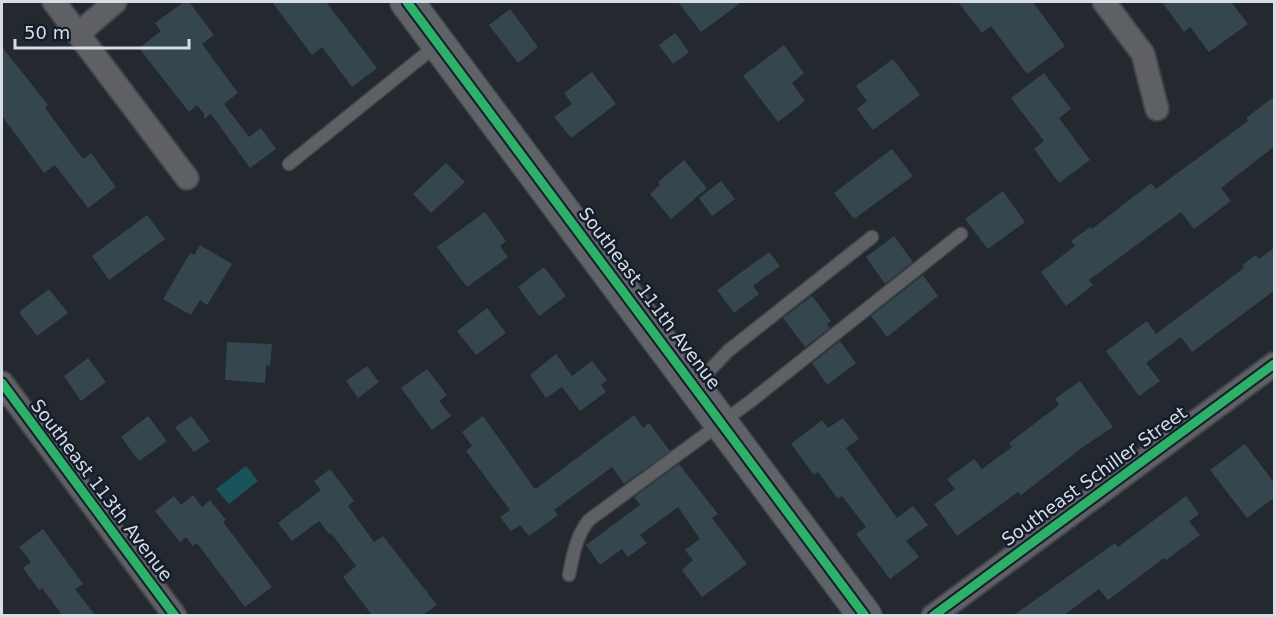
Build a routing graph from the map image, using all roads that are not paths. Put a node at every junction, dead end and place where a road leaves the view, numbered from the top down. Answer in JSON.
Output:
{"nodes":[{"id":1,"x":54,"y":2,"type":"edge"},
{"id":2,"x":115,"y":2,"type":"edge"},
{"id":3,"x":407,"y":2,"type":"edge"},
{"id":4,"x":1104,"y":2,"type":"edge"},
{"id":5,"x":78,"y":34,"type":"junction"},
{"id":6,"x":439,"y":44,"type":"junction"},
{"id":7,"x":1157,"y":109,"type":"dead end"},
{"id":8,"x":289,"y":164,"type":"dead end"},
{"id":9,"x":187,"y":178,"type":"dead end"},
{"id":10,"x":961,"y":234,"type":"dead end"},
{"id":11,"x":872,"y":237,"type":"dead end"},
{"id":12,"x":1275,"y":364,"type":"edge"},
{"id":13,"x":2,"y":383,"type":"edge"},
{"id":14,"x":695,"y":386,"type":"junction"},
{"id":15,"x":722,"y":423,"type":"junction"},
{"id":16,"x":569,"y":575,"type":"dead end"},
{"id":17,"x":175,"y":615,"type":"edge"},
{"id":18,"x":865,"y":615,"type":"edge"},
{"id":19,"x":933,"y":615,"type":"edge"}],
"edges":[{"from":1,"to":5,"type":"street"},
{"from":2,"to":5,"type":"street"},
{"from":3,"to":6,"type":"street","name":"Southeast 111th Avenue"},
{"from":4,"to":7,"type":"street"},
{"from":5,"to":9,"type":"street"},
{"from":6,"to":8,"type":"lane"},
{"from":6,"to":14,"type":"street","name":"Southeast 111th Avenue"},
{"from":10,"to":15,"type":"lane"},
{"from":11,"to":14,"type":"lane"},
{"from":12,"to":19,"type":"street","name":"Southeast Schiller Street"},
{"from":13,"to":17,"type":"street","name":"Southeast 113th Avenue"},
{"from":14,"to":15,"type":"street","name":"Southeast 111th Avenue"},
{"from":15,"to":16,"type":"lane"},
{"from":15,"to":18,"type":"street","name":"Southeast 111th Avenue"}]}
